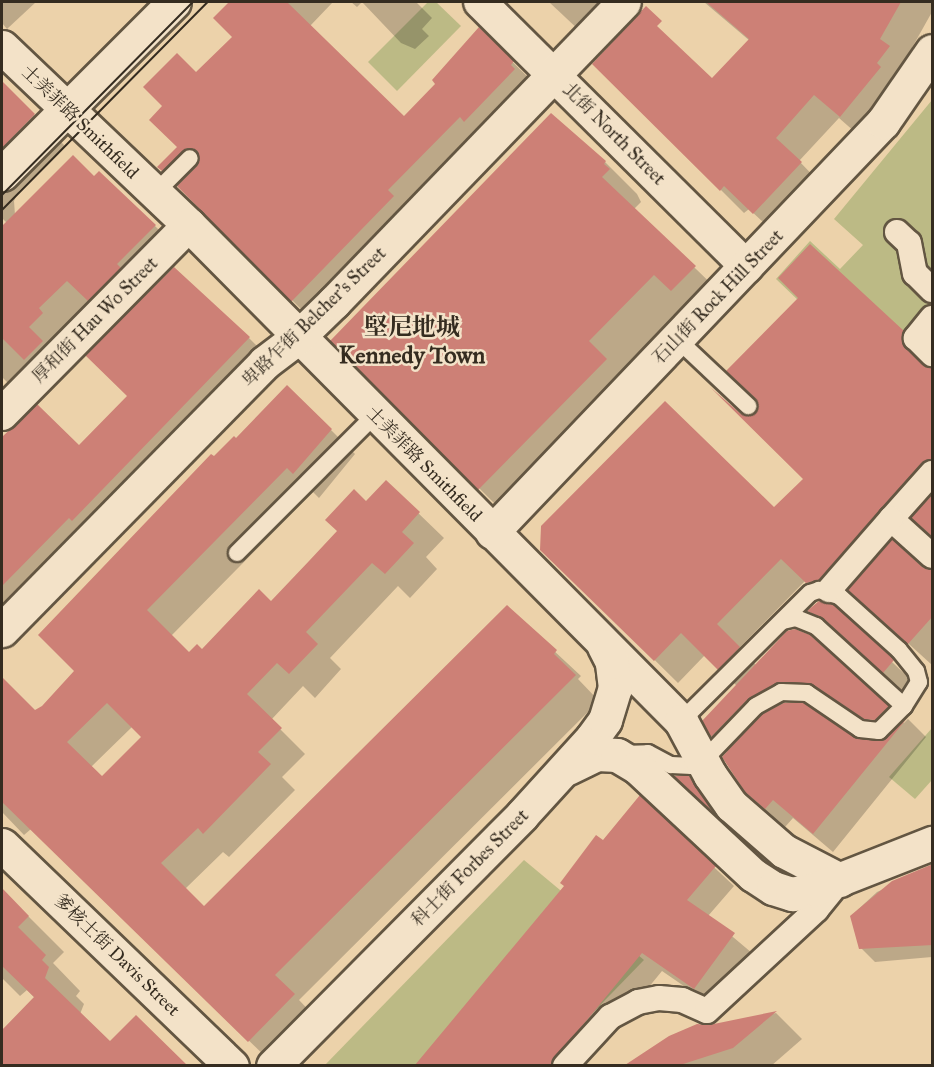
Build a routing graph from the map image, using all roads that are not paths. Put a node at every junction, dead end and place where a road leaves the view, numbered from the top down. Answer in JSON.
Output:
{"nodes":[{"id":1,"x":174,"y":2,"type":"edge"},
{"id":2,"x":480,"y":2,"type":"edge"},
{"id":3,"x":624,"y":2,"type":"edge"},
{"id":4,"x":2,"y":47,"type":"edge"},
{"id":5,"x":933,"y":51,"type":"edge"},
{"id":6,"x":555,"y":76,"type":"junction"},
{"id":7,"x":66,"y":108,"type":"junction"},
{"id":8,"x":190,"y":158,"type":"dead end"},
{"id":9,"x":2,"y":174,"type":"edge"},
{"id":10,"x":155,"y":193,"type":"junction"},
{"id":11,"x":189,"y":225,"type":"junction"},
{"id":12,"x":897,"y":232,"type":"dead end"},
{"id":13,"x":747,"y":267,"type":"junction"},
{"id":14,"x":933,"y":290,"type":"edge"},
{"id":15,"x":933,"y":318,"type":"edge"},
{"id":16,"x":297,"y":338,"type":"junction"},
{"id":17,"x":677,"y":339,"type":"junction"},
{"id":18,"x":933,"y":354,"type":"edge"},
{"id":19,"x":748,"y":406,"type":"dead end"},
{"id":20,"x":2,"y":414,"type":"edge"},
{"id":21,"x":375,"y":415,"type":"junction"},
{"id":22,"x":933,"y":473,"type":"edge"},
{"id":23,"x":891,"y":519,"type":"junction"},
{"id":24,"x":492,"y":532,"type":"junction"},
{"id":25,"x":237,"y":553,"type":"dead end"},
{"id":26,"x":933,"y":556,"type":"edge"},
{"id":27,"x":829,"y":590,"type":"junction"},
{"id":28,"x":783,"y":621,"type":"junction"},
{"id":29,"x":2,"y":630,"type":"edge"},
{"id":30,"x":604,"y":646,"type":"junction"},
{"id":31,"x":904,"y":706,"type":"junction"},
{"id":32,"x":681,"y":721,"type":"junction"},
{"id":33,"x":617,"y":755,"type":"junction"},
{"id":34,"x":703,"y":761,"type":"junction"},
{"id":35,"x":562,"y":773,"type":"junction"},
{"id":36,"x":933,"y":843,"type":"edge"},
{"id":37,"x":2,"y":844,"type":"edge"},
{"id":38,"x":840,"y":880,"type":"junction"},
{"id":39,"x":232,"y":1065,"type":"edge"},
{"id":40,"x":273,"y":1065,"type":"edge"},
{"id":41,"x":565,"y":1065,"type":"edge"}],
"edges":[{"from":1,"to":7,"type":"main road"},
{"from":2,"to":6,"type":"street","name":"北街 North Street"},
{"from":3,"to":6,"type":"main road","name":"卑路乍街 Belcher's Street"},
{"from":4,"to":7,"type":"main road","name":"士美菲路 Smithfield"},
{"from":5,"to":13,"type":"main road","name":"石山街 Rock Hill Street"},
{"from":6,"to":13,"type":"street","name":"北街 North Street"},
{"from":6,"to":16,"type":"main road","name":"卑路乍街 Belcher's Street"},
{"from":7,"to":9,"type":"main road"},
{"from":7,"to":10,"type":"main road","name":"士美菲路 Smithfield"},
{"from":8,"to":10,"type":"lane"},
{"from":10,"to":11,"type":"main road","name":"士美菲路 Smithfield"},
{"from":11,"to":16,"type":"main road","name":"士美菲路 Smithfield"},
{"from":11,"to":20,"type":"street","name":"厚和街 Hau Wo Street"},
{"from":12,"to":14,"type":"street"},
{"from":13,"to":17,"type":"main road","name":"石山街 Rock Hill Street"},
{"from":15,"to":18,"type":"street"},
{"from":16,"to":21,"type":"main road","name":"士美菲路 Smithfield"},
{"from":16,"to":29,"type":"main road","name":"卑路乍街 Belcher's Street"},
{"from":17,"to":19,"type":"lane"},
{"from":17,"to":24,"type":"main road","name":"石山街 Rock Hill Street"},
{"from":21,"to":24,"type":"main road","name":"士美菲路 Smithfield"},
{"from":21,"to":25,"type":"lane"},
{"from":22,"to":23,"type":"street"},
{"from":23,"to":26,"type":"street"},
{"from":23,"to":27,"type":"street"},
{"from":24,"to":30,"type":"main road","name":"士美菲路 Smithfield"},
{"from":27,"to":28,"type":"lane"},
{"from":27,"to":31,"type":"lane"},
{"from":28,"to":31,"type":"lane"},
{"from":28,"to":32,"type":"lane"},
{"from":30,"to":32,"type":"main road","name":"士美菲路 Smithfield"},
{"from":30,"to":35,"type":"main road","name":"科士街 Forbes Street"},
{"from":31,"to":34,"type":"lane"},
{"from":32,"to":34,"type":"main road","name":"士美菲路 Smithfield"},
{"from":33,"to":34,"type":"lane"},
{"from":33,"to":35,"type":"main road"},
{"from":33,"to":38,"type":"main road"},
{"from":34,"to":38,"type":"main road","name":"士美菲路 Smithfield"},
{"from":35,"to":40,"type":"main road","name":"科士街 Forbes Street"},
{"from":36,"to":38,"type":"main road"},
{"from":37,"to":39,"type":"main road","name":"爹核士街 Davis Street"},
{"from":38,"to":41,"type":"street"}]}
